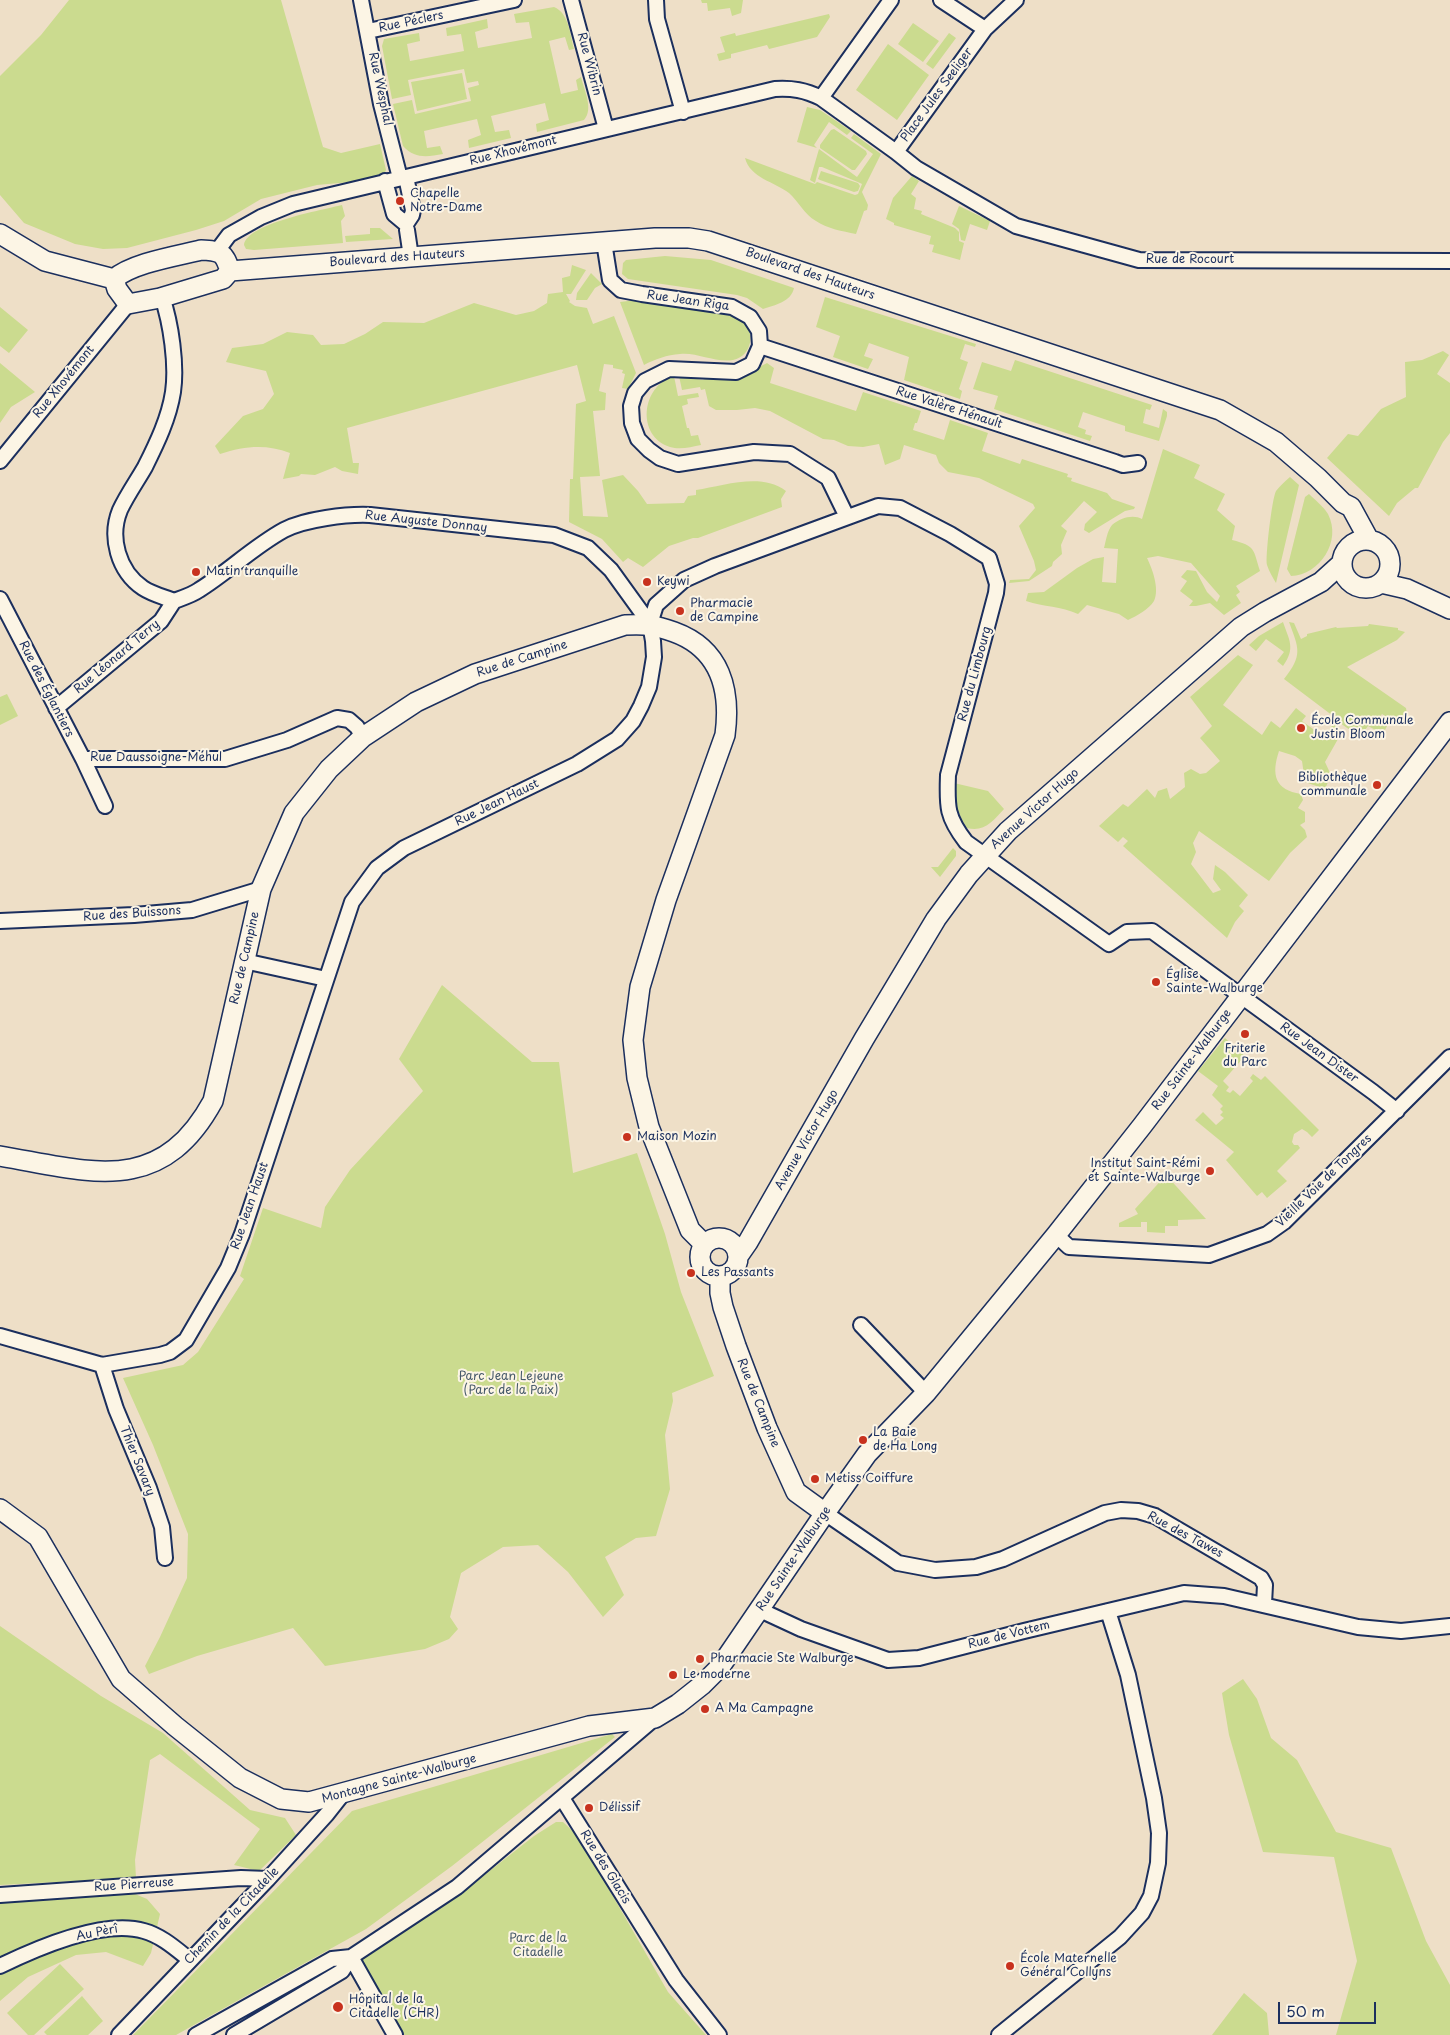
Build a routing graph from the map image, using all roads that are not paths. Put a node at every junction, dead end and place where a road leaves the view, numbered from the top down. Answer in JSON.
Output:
{"nodes":[{"id":1,"x":361,"y":0,"type":"edge"},
{"id":2,"x":514,"y":0,"type":"edge"},
{"id":3,"x":571,"y":0,"type":"edge"},
{"id":4,"x":656,"y":0,"type":"edge"},
{"id":5,"x":891,"y":0,"type":"edge"},
{"id":6,"x":941,"y":0,"type":"edge"},
{"id":7,"x":1016,"y":0,"type":"edge"},
{"id":8,"x":985,"y":29,"type":"junction"},
{"id":9,"x":368,"y":31,"type":"junction"},
{"id":10,"x":821,"y":98,"type":"junction"},
{"id":11,"x":683,"y":112,"type":"junction"},
{"id":12,"x":606,"y":129,"type":"junction"},
{"id":13,"x":896,"y":152,"type":"junction"},
{"id":14,"x":403,"y":178,"type":"junction"},
{"id":15,"x":385,"y":181,"type":"junction"},
{"id":16,"x":407,"y":230,"type":"dead end"},
{"id":17,"x":0,"y":234,"type":"edge"},
{"id":18,"x":604,"y":242,"type":"junction"},
{"id":19,"x":217,"y":250,"type":"junction"},
{"id":20,"x":411,"y":257,"type":"junction"},
{"id":21,"x":1450,"y":261,"type":"edge"},
{"id":22,"x":230,"y":271,"type":"junction"},
{"id":23,"x":114,"y":279,"type":"junction"},
{"id":24,"x":162,"y":297,"type":"junction"},
{"id":25,"x":128,"y":304,"type":"junction"},
{"id":26,"x":760,"y":346,"type":"junction"},
{"id":27,"x":0,"y":461,"type":"edge"},
{"id":28,"x":1138,"y":463,"type":"dead end"},
{"id":29,"x":847,"y":517,"type":"junction"},
{"id":30,"x":1360,"y":543,"type":"junction"},
{"id":31,"x":1342,"y":563,"type":"junction"},
{"id":32,"x":1385,"y":576,"type":"junction"},
{"id":33,"x":1350,"y":583,"type":"junction"},
{"id":34,"x":1296,"y":597,"type":"junction"},
{"id":35,"x":1450,"y":598,"type":"edge"},
{"id":36,"x":0,"y":599,"type":"edge"},
{"id":37,"x":174,"y":601,"type":"junction"},
{"id":38,"x":1450,"y":609,"type":"edge"},
{"id":39,"x":650,"y":624,"type":"junction"},
{"id":40,"x":56,"y":708,"type":"junction"},
{"id":41,"x":1450,"y":722,"type":"edge"},
{"id":42,"x":363,"y":737,"type":"junction"},
{"id":43,"x":83,"y":759,"type":"junction"},
{"id":44,"x":105,"y":806,"type":"dead end"},
{"id":45,"x":985,"y":855,"type":"junction"},
{"id":46,"x":261,"y":889,"type":"junction"},
{"id":47,"x":0,"y":921,"type":"edge"},
{"id":48,"x":244,"y":961,"type":"junction"},
{"id":49,"x":326,"y":979,"type":"junction"},
{"id":50,"x":1240,"y":997,"type":"junction"},
{"id":51,"x":1450,"y":1057,"type":"edge"},
{"id":52,"x":1397,"y":1111,"type":"junction"},
{"id":53,"x":0,"y":1156,"type":"edge"},
{"id":54,"x":765,"y":1210,"type":"junction"},
{"id":55,"x":1056,"y":1236,"type":"junction"},
{"id":56,"x":726,"y":1238,"type":"junction"},
{"id":57,"x":704,"y":1244,"type":"junction"},
{"id":58,"x":739,"y":1255,"type":"junction"},
{"id":59,"x":720,"y":1277,"type":"junction"},
{"id":60,"x":861,"y":1325,"type":"dead end"},
{"id":61,"x":0,"y":1336,"type":"edge"},
{"id":62,"x":102,"y":1365,"type":"junction"},
{"id":63,"x":926,"y":1393,"type":"junction"},
{"id":64,"x":0,"y":1509,"type":"edge"},
{"id":65,"x":825,"y":1513,"type":"junction"},
{"id":66,"x":165,"y":1558,"type":"dead end"},
{"id":67,"x":1264,"y":1604,"type":"junction"},
{"id":68,"x":760,"y":1610,"type":"junction"},
{"id":69,"x":1108,"y":1611,"type":"junction"},
{"id":70,"x":1450,"y":1626,"type":"edge"},
{"id":71,"x":655,"y":1718,"type":"junction"},
{"id":72,"x":342,"y":1794,"type":"junction"},
{"id":73,"x":562,"y":1798,"type":"junction"},
{"id":74,"x":268,"y":1879,"type":"junction"},
{"id":75,"x":0,"y":1895,"type":"edge"},
{"id":76,"x":351,"y":1957,"type":"junction"},
{"id":77,"x":190,"y":1960,"type":"junction"},
{"id":78,"x":0,"y":1966,"type":"edge"},
{"id":79,"x":120,"y":2035,"type":"edge"},
{"id":80,"x":196,"y":2035,"type":"edge"},
{"id":81,"x":234,"y":2035,"type":"edge"},
{"id":82,"x":395,"y":2035,"type":"edge"},
{"id":83,"x":719,"y":2035,"type":"edge"},
{"id":84,"x":998,"y":2035,"type":"edge"}],
"edges":[{"from":1,"to":9,"type":"street","name":"Rue Wesphal"},
{"from":2,"to":9,"type":"street","name":"Rue Péclers"},
{"from":3,"to":12,"type":"street","name":"Rue Wibrin"},
{"from":4,"to":11,"type":"street"},
{"from":5,"to":10,"type":"street"},
{"from":6,"to":8,"type":"street"},
{"from":7,"to":8,"type":"street","name":"Place Jules Seeliger"},
{"from":8,"to":13,"type":"street","name":"Place Jules Seeliger"},
{"from":9,"to":14,"type":"street","name":"Rue Wesphal"},
{"from":10,"to":11,"type":"street","name":"Rue Xhovémont"},
{"from":10,"to":13,"type":"street","name":"Place Jules Seeliger"},
{"from":11,"to":12,"type":"street","name":"Rue Xhovémont"},
{"from":12,"to":14,"type":"street","name":"Rue Xhovémont"},
{"from":13,"to":21,"type":"street","name":"Rue de Rocourt"},
{"from":14,"to":15,"type":"street","name":"Rue Xhovémont"},
{"from":14,"to":15,"type":"street","name":"Rue Wesphal"},
{"from":15,"to":19,"type":"street","name":"Rue Xhovémont"},
{"from":16,"to":20,"type":"street"},
{"from":17,"to":23,"type":"street"},
{"from":18,"to":20,"type":"street","name":"Boulevard des Hauteurs"},
{"from":18,"to":26,"type":"street","name":"Rue Jean Riga"},
{"from":18,"to":30,"type":"street","name":"Boulevard des Hauteurs"},
{"from":19,"to":22,"type":"street"},
{"from":19,"to":23,"type":"street"},
{"from":20,"to":22,"type":"street","name":"Boulevard des Hauteurs"},
{"from":22,"to":24,"type":"street"},
{"from":23,"to":25,"type":"street"},
{"from":24,"to":25,"type":"street"},
{"from":24,"to":37,"type":"street"},
{"from":25,"to":27,"type":"street","name":"Rue Xhovémont"},
{"from":26,"to":28,"type":"street","name":"Rue Valère Hénault"},
{"from":26,"to":29,"type":"street"},
{"from":29,"to":39,"type":"street","name":"Rue du Limbourg"},
{"from":29,"to":45,"type":"street","name":"Rue du Limbourg"},
{"from":30,"to":31,"type":"street"},
{"from":30,"to":32,"type":"street"},
{"from":31,"to":33,"type":"street"},
{"from":31,"to":34,"type":"street","name":"Avenue Victor Hugo"},
{"from":32,"to":33,"type":"street","name":"Avenue Victor Hugo"},
{"from":32,"to":35,"type":"street"},
{"from":32,"to":38,"type":"street"},
{"from":33,"to":34,"type":"street","name":"Avenue Victor Hugo"},
{"from":34,"to":45,"type":"street","name":"Avenue Victor Hugo"},
{"from":36,"to":40,"type":"street","name":"Rue des Églantiers"},
{"from":37,"to":39,"type":"street","name":"Rue Auguste Donnay"},
{"from":37,"to":40,"type":"street","name":"Rue Léonard Terry"},
{"from":39,"to":42,"type":"street","name":"Rue de Campine"},
{"from":39,"to":49,"type":"street","name":"Rue Jean Haust"},
{"from":39,"to":57,"type":"street","name":"Rue de Campine"},
{"from":40,"to":43,"type":"street","name":"Rue des Églantiers"},
{"from":41,"to":50,"type":"street","name":"Rue Sainte-Walburge"},
{"from":42,"to":43,"type":"street","name":"Rue Daussoigne-Méhul"},
{"from":42,"to":46,"type":"street","name":"Rue de Campine"},
{"from":43,"to":44,"type":"street","name":"Rue des Églantiers"},
{"from":45,"to":50,"type":"street","name":"Rue du Limbourg"},
{"from":45,"to":54,"type":"street","name":"Avenue Victor Hugo"},
{"from":46,"to":47,"type":"street","name":"Rue des Buissons"},
{"from":46,"to":48,"type":"street","name":"Rue de Campine"},
{"from":48,"to":49,"type":"street"},
{"from":48,"to":53,"type":"street","name":"Rue de Campine"},
{"from":49,"to":62,"type":"street","name":"Rue Jean Haust"},
{"from":50,"to":52,"type":"street","name":"Rue Jean Dister"},
{"from":50,"to":55,"type":"street","name":"Rue Sainte-Walburge"},
{"from":51,"to":52,"type":"street","name":"Vieille Voie de Tongres"},
{"from":52,"to":55,"type":"street","name":"Vieille Voie de Tongres"},
{"from":54,"to":56,"type":"street","name":"Avenue Victor Hugo"},
{"from":54,"to":58,"type":"street","name":"Avenue Victor Hugo"},
{"from":55,"to":63,"type":"street","name":"Rue Sainte-Walburge"},
{"from":56,"to":57,"type":"street"},
{"from":56,"to":58,"type":"street"},
{"from":57,"to":59,"type":"street"},
{"from":58,"to":59,"type":"street"},
{"from":59,"to":65,"type":"street","name":"Rue de Campine"},
{"from":60,"to":63,"type":"street"},
{"from":61,"to":62,"type":"street"},
{"from":62,"to":66,"type":"street","name":"Thier Savary"},
{"from":63,"to":65,"type":"street","name":"Rue Sainte-Walburge"},
{"from":64,"to":72,"type":"street","name":"Montagne Sainte-Walburge"},
{"from":65,"to":67,"type":"street","name":"Rue des Tawes"},
{"from":65,"to":68,"type":"street","name":"Rue Sainte-Walburge"},
{"from":67,"to":69,"type":"street","name":"Rue de Vottem"},
{"from":67,"to":70,"type":"street"},
{"from":68,"to":69,"type":"street","name":"Rue de Vottem"},
{"from":68,"to":71,"type":"street","name":"Rue Sainte-Walburge"},
{"from":69,"to":84,"type":"street"},
{"from":71,"to":72,"type":"street","name":"Montagne Sainte-Walburge"},
{"from":71,"to":73,"type":"street"},
{"from":72,"to":74,"type":"street","name":"Chemin de la Citadelle"},
{"from":73,"to":76,"type":"street"},
{"from":73,"to":83,"type":"street","name":"Rue des Glacis"},
{"from":74,"to":75,"type":"street","name":"Rue Pierreuse"},
{"from":74,"to":77,"type":"street","name":"Chemin de la Citadelle"},
{"from":76,"to":80,"type":"street"},
{"from":76,"to":81,"type":"street"},
{"from":76,"to":82,"type":"street"},
{"from":77,"to":78,"type":"street","name":"Au Pèrî"},
{"from":77,"to":79,"type":"street","name":"Chemin de la Citadelle"}]}
